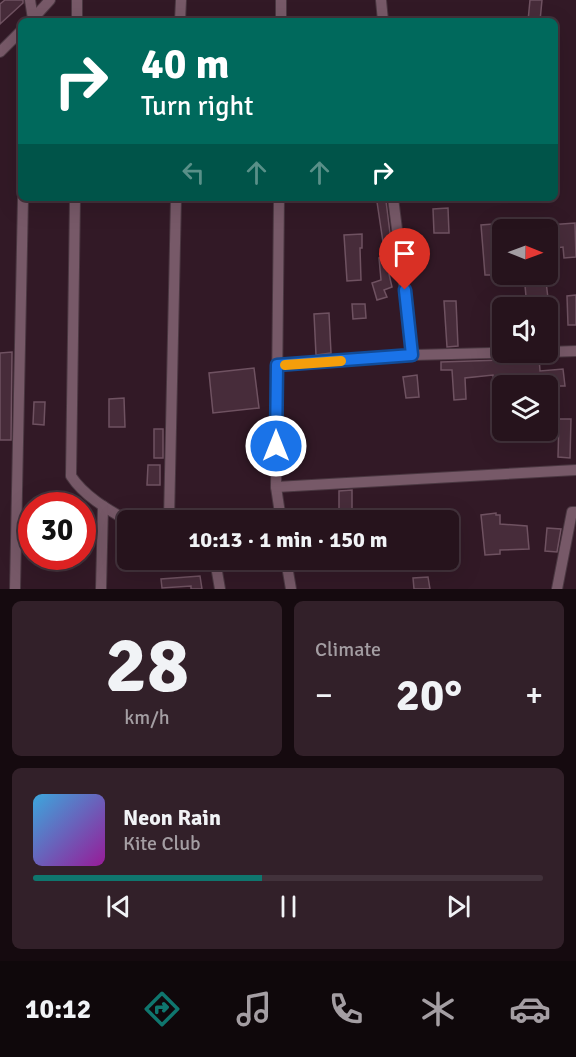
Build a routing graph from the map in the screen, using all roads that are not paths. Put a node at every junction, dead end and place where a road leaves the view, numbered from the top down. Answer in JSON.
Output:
{"nodes":[{"id":1,"x":30,"y":0,"type":"edge"},
{"id":2,"x":50,"y":0,"type":"edge"},
{"id":3,"x":77,"y":0,"type":"edge"},
{"id":4,"x":181,"y":0,"type":"edge"},
{"id":5,"x":281,"y":0,"type":"edge"},
{"id":6,"x":381,"y":0,"type":"edge"},
{"id":7,"x":32,"y":18,"type":"edge"},
{"id":8,"x":34,"y":18,"type":"edge"},
{"id":9,"x":77,"y":18,"type":"edge"},
{"id":10,"x":180,"y":18,"type":"edge"},
{"id":11,"x":280,"y":18,"type":"edge"},
{"id":12,"x":383,"y":18,"type":"edge"},
{"id":13,"x":18,"y":34,"type":"edge"},
{"id":14,"x":0,"y":52,"type":"edge"},
{"id":15,"x":23,"y":201,"type":"edge"},
{"id":16,"x":75,"y":201,"type":"edge"},
{"id":17,"x":176,"y":201,"type":"edge"},
{"id":18,"x":279,"y":201,"type":"edge"},
{"id":19,"x":393,"y":201,"type":"edge"},
{"id":20,"x":576,"y":351,"type":"edge"},
{"id":21,"x":558,"y":352,"type":"edge"},
{"id":22,"x":492,"y":353,"type":"edge"},
{"id":23,"x":412,"y":355,"type":"junction"},
{"id":24,"x":277,"y":365,"type":"junction"},
{"id":25,"x":576,"y":470,"type":"edge"},
{"id":26,"x":276,"y":487,"type":"junction"},
{"id":27,"x":103,"y":506,"type":"junction"},
{"id":28,"x":170,"y":510,"type":"edge"},
{"id":29,"x":279,"y":510,"type":"edge"},
{"id":30,"x":576,"y":512,"type":"edge"},
{"id":31,"x":117,"y":514,"type":"edge"},
{"id":32,"x":217,"y":570,"type":"edge"},
{"id":33,"x":288,"y":570,"type":"edge"},
{"id":34,"x":15,"y":589,"type":"edge"},
{"id":35,"x":101,"y":589,"type":"edge"},
{"id":36,"x":220,"y":589,"type":"edge"},
{"id":37,"x":291,"y":589,"type":"edge"},
{"id":38,"x":557,"y":589,"type":"edge"}],
"edges":[{"from":1,"to":7,"type":"street"},
{"from":2,"to":8,"type":"street"},
{"from":3,"to":9,"type":"street"},
{"from":4,"to":10,"type":"street"},
{"from":5,"to":11,"type":"street"},
{"from":6,"to":12,"type":"street"},
{"from":13,"to":14,"type":"street"},
{"from":15,"to":34,"type":"street"},
{"from":16,"to":27,"type":"street"},
{"from":17,"to":28,"type":"street"},
{"from":18,"to":24,"type":"street"},
{"from":19,"to":23,"type":"street"},
{"from":20,"to":21,"type":"street"},
{"from":22,"to":23,"type":"street"},
{"from":23,"to":24,"type":"street"},
{"from":24,"to":26,"type":"street"},
{"from":25,"to":26,"type":"street"},
{"from":26,"to":29,"type":"street"},
{"from":27,"to":31,"type":"street"},
{"from":27,"to":35,"type":"street"},
{"from":30,"to":38,"type":"street"},
{"from":32,"to":36,"type":"street"},
{"from":33,"to":37,"type":"street"}]}
